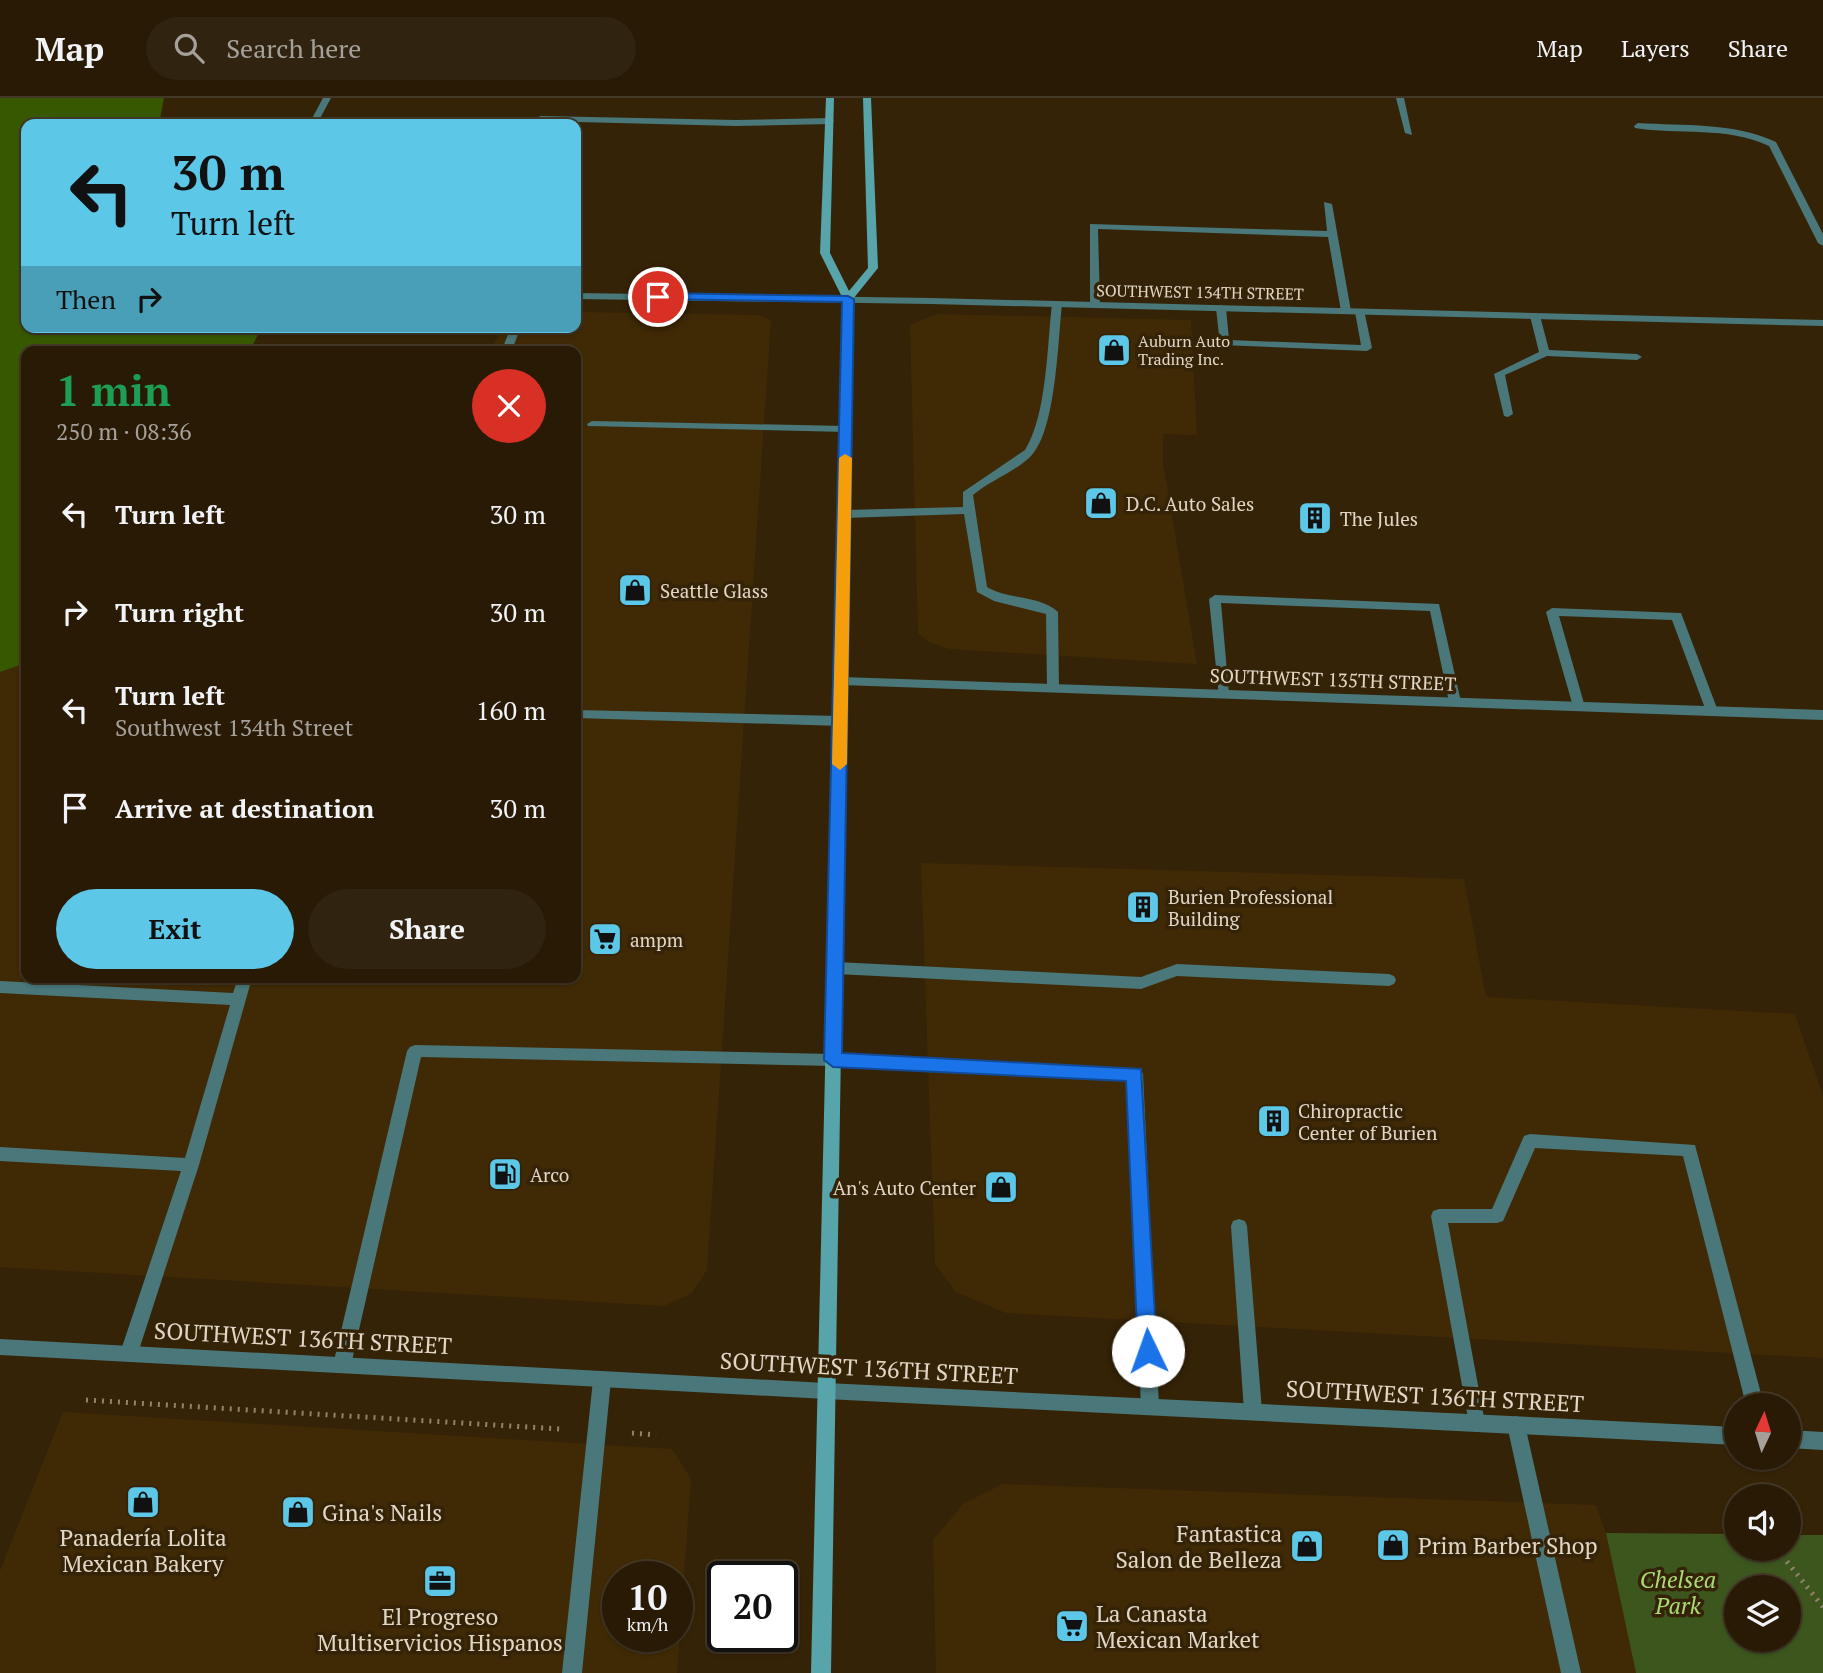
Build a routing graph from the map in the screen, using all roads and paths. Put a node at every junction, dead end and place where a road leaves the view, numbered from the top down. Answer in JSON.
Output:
{"nodes":[{"id":1,"x":327,"y":98,"type":"edge"},
{"id":2,"x":831,"y":98,"type":"edge"},
{"id":3,"x":867,"y":98,"type":"edge"},
{"id":4,"x":1400,"y":98,"type":"edge"},
{"id":5,"x":316,"y":119,"type":"edge"},
{"id":6,"x":581,"y":120,"type":"edge"},
{"id":7,"x":830,"y":121,"type":"junction"},
{"id":8,"x":1637,"y":126,"type":"dead end"},
{"id":9,"x":1409,"y":133,"type":"dead end"},
{"id":10,"x":1327,"y":204,"type":"dead end"},
{"id":11,"x":1332,"y":234,"type":"junction"},
{"id":12,"x":1823,"y":243,"type":"edge"},
{"id":13,"x":581,"y":296,"type":"edge"},
{"id":14,"x":848,"y":299,"type":"junction"},
{"id":15,"x":1057,"y":304,"type":"junction"},
{"id":16,"x":1095,"y":305,"type":"junction"},
{"id":17,"x":1221,"y":308,"type":"junction"},
{"id":18,"x":1346,"y":311,"type":"junction"},
{"id":19,"x":1360,"y":312,"type":"junction"},
{"id":20,"x":1535,"y":316,"type":"junction"},
{"id":21,"x":1823,"y":323,"type":"edge"},
{"id":22,"x":1545,"y":353,"type":"junction"},
{"id":23,"x":1637,"y":357,"type":"dead end"},
{"id":24,"x":1508,"y":414,"type":"dead end"},
{"id":25,"x":592,"y":424,"type":"dead end"},
{"id":26,"x":846,"y":429,"type":"junction"},
{"id":27,"x":969,"y":510,"type":"junction"},
{"id":28,"x":845,"y":514,"type":"junction"},
{"id":29,"x":842,"y":681,"type":"junction"},
{"id":30,"x":1053,"y":688,"type":"junction"},
{"id":31,"x":1223,"y":694,"type":"junction"},
{"id":32,"x":1455,"y":702,"type":"junction"},
{"id":33,"x":1579,"y":707,"type":"junction"},
{"id":34,"x":1712,"y":711,"type":"junction"},
{"id":35,"x":581,"y":714,"type":"edge"},
{"id":36,"x":1823,"y":715,"type":"edge"},
{"id":37,"x":841,"y":721,"type":"junction"},
{"id":38,"x":836,"y":968,"type":"junction"},
{"id":39,"x":1389,"y":980,"type":"dead end"},
{"id":40,"x":243,"y":983,"type":"edge"},
{"id":41,"x":0,"y":987,"type":"edge"},
{"id":42,"x":238,"y":999,"type":"junction"},
{"id":43,"x":833,"y":1060,"type":"junction"},
{"id":44,"x":0,"y":1154,"type":"edge"},
{"id":45,"x":191,"y":1165,"type":"junction"},
{"id":46,"x":1239,"y":1226,"type":"dead end"},
{"id":47,"x":0,"y":1347,"type":"edge"},
{"id":48,"x":129,"y":1353,"type":"junction"},
{"id":49,"x":342,"y":1365,"type":"junction"},
{"id":50,"x":602,"y":1380,"type":"junction"},
{"id":51,"x":826,"y":1391,"type":"junction"},
{"id":52,"x":1752,"y":1393,"type":"edge"},
{"id":53,"x":86,"y":1400,"type":"dead end"},
{"id":54,"x":1150,"y":1407,"type":"junction"},
{"id":55,"x":1253,"y":1411,"type":"junction"},
{"id":56,"x":1476,"y":1423,"type":"junction"},
{"id":57,"x":1516,"y":1425,"type":"junction"},
{"id":58,"x":597,"y":1432,"type":"junction"},
{"id":59,"x":656,"y":1434,"type":"dead end"},
{"id":60,"x":1724,"y":1435,"type":"edge"},
{"id":61,"x":1801,"y":1440,"type":"edge"},
{"id":62,"x":1823,"y":1441,"type":"edge"},
{"id":63,"x":1787,"y":1561,"type":"edge"},
{"id":64,"x":1823,"y":1607,"type":"edge"},
{"id":65,"x":572,"y":1673,"type":"edge"},
{"id":66,"x":821,"y":1673,"type":"edge"},
{"id":67,"x":1571,"y":1673,"type":"edge"}],
"edges":[{"from":1,"to":5,"type":"street"},
{"from":2,"to":7,"type":"main road"},
{"from":3,"to":14,"type":"main road"},
{"from":4,"to":9,"type":"street"},
{"from":6,"to":7,"type":"street"},
{"from":7,"to":14,"type":"main road"},
{"from":8,"to":12,"type":"street"},
{"from":10,"to":11,"type":"street"},
{"from":11,"to":16,"type":"street"},
{"from":11,"to":18,"type":"street"},
{"from":13,"to":14,"type":"street","name":"SOUTHWEST 134TH STREET"},
{"from":14,"to":15,"type":"street","name":"SOUTHWEST 134TH STREET"},
{"from":14,"to":26,"type":"main road"},
{"from":15,"to":16,"type":"street","name":"SOUTHWEST 134TH STREET"},
{"from":15,"to":27,"type":"street"},
{"from":16,"to":17,"type":"street","name":"SOUTHWEST 134TH STREET"},
{"from":17,"to":18,"type":"street","name":"SOUTHWEST 134TH STREET"},
{"from":17,"to":19,"type":"street"},
{"from":18,"to":19,"type":"street","name":"SOUTHWEST 134TH STREET"},
{"from":19,"to":20,"type":"street","name":"SOUTHWEST 134TH STREET"},
{"from":20,"to":21,"type":"street","name":"SOUTHWEST 134TH STREET"},
{"from":20,"to":22,"type":"street"},
{"from":22,"to":23,"type":"street"},
{"from":22,"to":24,"type":"street"},
{"from":25,"to":26,"type":"street"},
{"from":26,"to":28,"type":"main road"},
{"from":27,"to":28,"type":"street"},
{"from":27,"to":30,"type":"street"},
{"from":28,"to":29,"type":"main road"},
{"from":29,"to":30,"type":"street","name":"SOUTHWEST 135TH STREET"},
{"from":29,"to":37,"type":"main road"},
{"from":30,"to":31,"type":"street","name":"SOUTHWEST 135TH STREET"},
{"from":31,"to":32,"type":"street","name":"SOUTHWEST 135TH STREET"},
{"from":31,"to":32,"type":"street"},
{"from":32,"to":33,"type":"street","name":"SOUTHWEST 135TH STREET"},
{"from":33,"to":34,"type":"street","name":"SOUTHWEST 135TH STREET"},
{"from":33,"to":34,"type":"street"},
{"from":34,"to":36,"type":"street","name":"SOUTHWEST 135TH STREET"},
{"from":35,"to":37,"type":"street"},
{"from":37,"to":38,"type":"main road"},
{"from":38,"to":39,"type":"street"},
{"from":38,"to":43,"type":"main road"},
{"from":40,"to":42,"type":"street"},
{"from":41,"to":42,"type":"street"},
{"from":42,"to":45,"type":"street"},
{"from":43,"to":49,"type":"street"},
{"from":43,"to":51,"type":"main road"},
{"from":43,"to":54,"type":"street"},
{"from":44,"to":45,"type":"street"},
{"from":45,"to":48,"type":"street"},
{"from":46,"to":55,"type":"street"},
{"from":47,"to":48,"type":"street","name":"SOUTHWEST 136TH STREET"},
{"from":48,"to":49,"type":"street","name":"SOUTHWEST 136TH STREET"},
{"from":49,"to":50,"type":"street","name":"SOUTHWEST 136TH STREET"},
{"from":50,"to":51,"type":"street","name":"SOUTHWEST 136TH STREET"},
{"from":50,"to":58,"type":"street"},
{"from":51,"to":54,"type":"street","name":"SOUTHWEST 136TH STREET"},
{"from":51,"to":66,"type":"main road"},
{"from":52,"to":56,"type":"street"},
{"from":53,"to":58,"type":"path"},
{"from":54,"to":55,"type":"street","name":"SOUTHWEST 136TH STREET"},
{"from":55,"to":56,"type":"street","name":"SOUTHWEST 136TH STREET"},
{"from":56,"to":57,"type":"street","name":"SOUTHWEST 136TH STREET"},
{"from":57,"to":60,"type":"street","name":"SOUTHWEST 136TH STREET"},
{"from":57,"to":67,"type":"street"},
{"from":58,"to":59,"type":"path"},
{"from":58,"to":65,"type":"street"},
{"from":61,"to":62,"type":"street"},
{"from":63,"to":64,"type":"path"}]}
